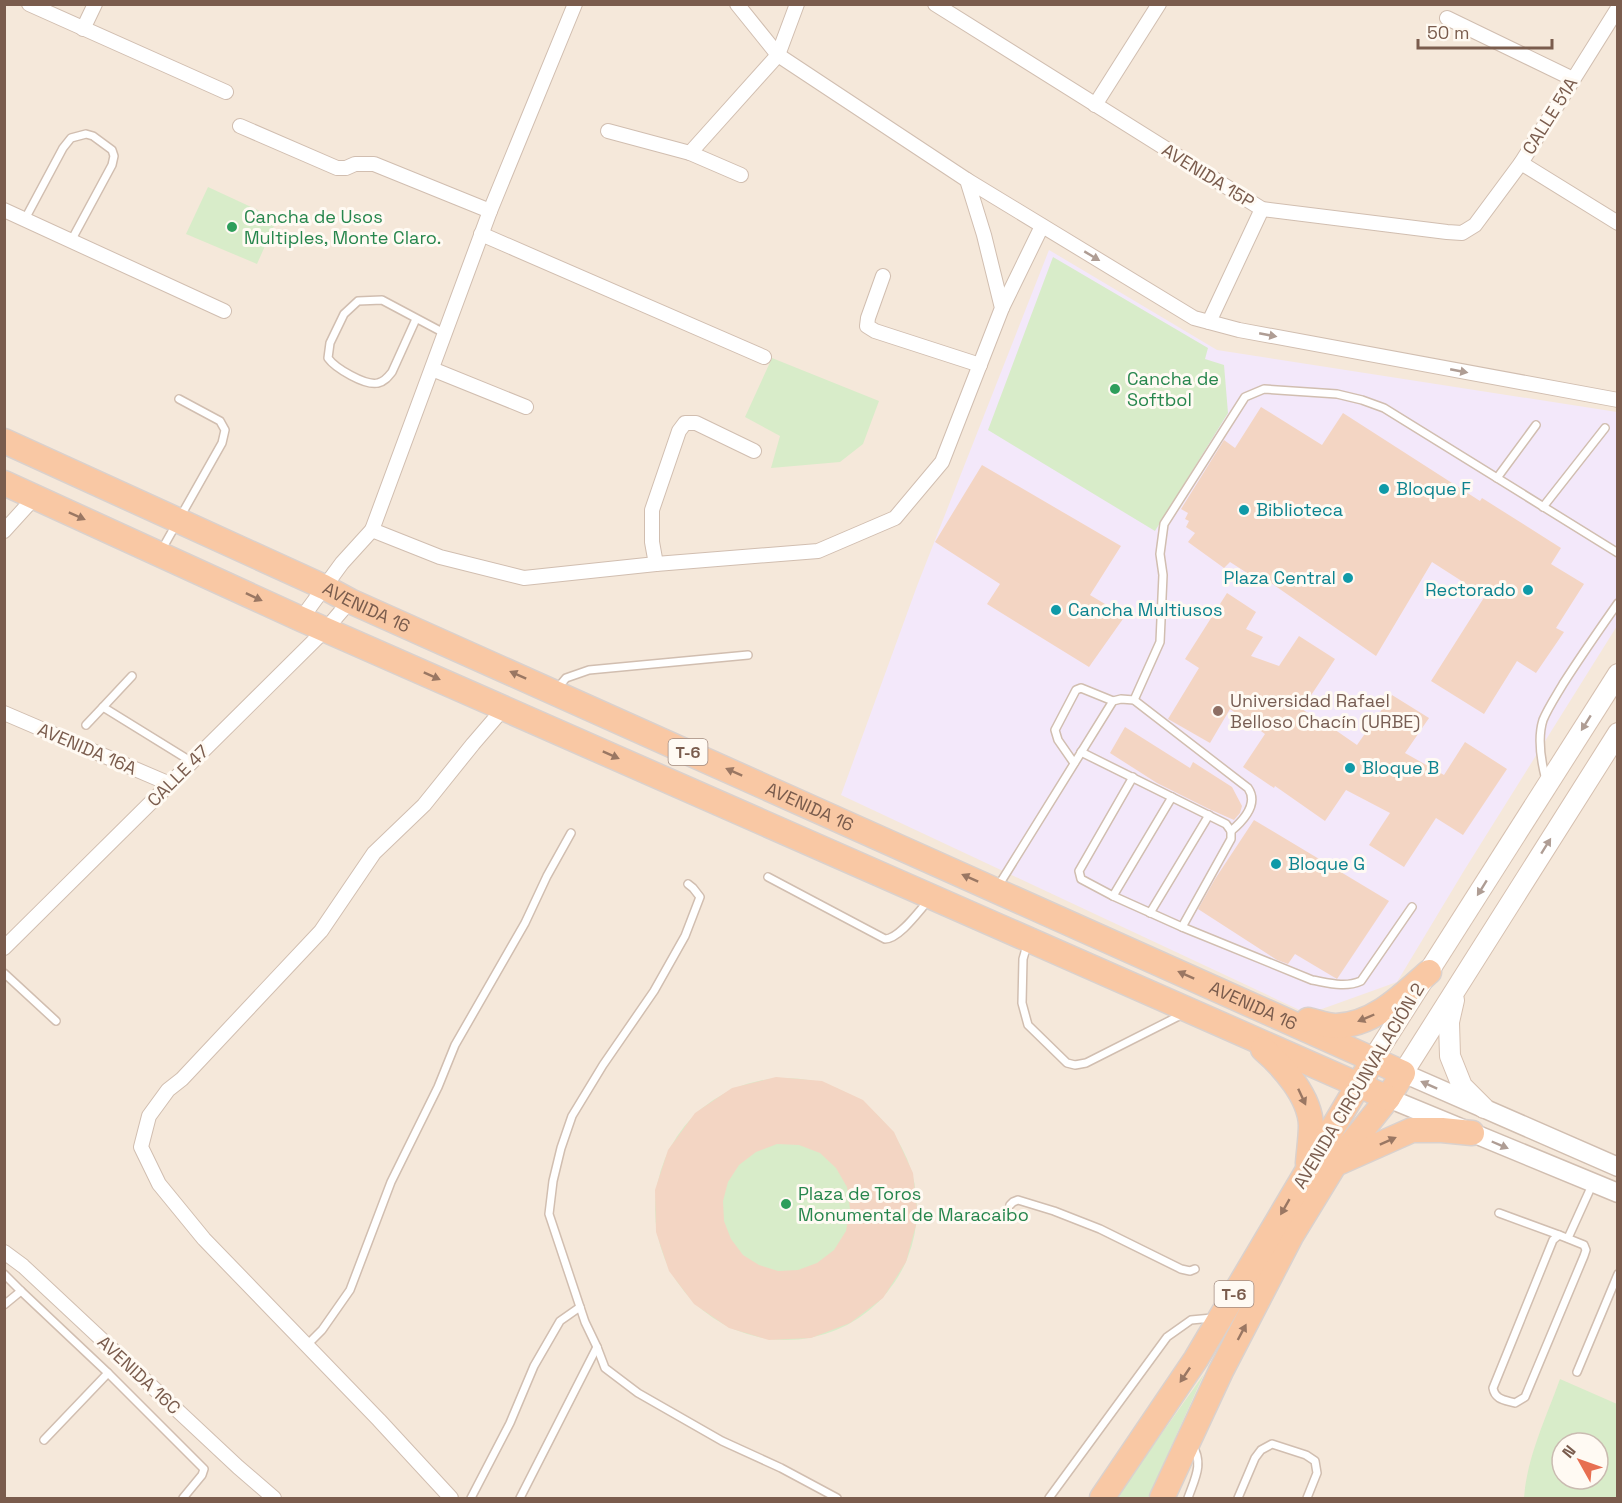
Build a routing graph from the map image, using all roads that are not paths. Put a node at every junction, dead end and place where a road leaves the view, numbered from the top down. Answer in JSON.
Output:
{"nodes":[{"id":1,"x":29,"y":4,"type":"edge"},
{"id":2,"x":95,"y":4,"type":"edge"},
{"id":3,"x":575,"y":4,"type":"edge"},
{"id":4,"x":737,"y":4,"type":"edge"},
{"id":5,"x":796,"y":4,"type":"edge"},
{"id":6,"x":935,"y":4,"type":"edge"},
{"id":7,"x":1159,"y":4,"type":"edge"},
{"id":8,"x":1617,"y":8,"type":"edge"},
{"id":9,"x":1447,"y":18,"type":"dead end"},
{"id":10,"x":83,"y":29,"type":"junction"},
{"id":11,"x":778,"y":55,"type":"junction"},
{"id":12,"x":1573,"y":80,"type":"junction"},
{"id":13,"x":226,"y":92,"type":"dead end"},
{"id":14,"x":1095,"y":105,"type":"junction"},
{"id":15,"x":240,"y":126,"type":"dead end"},
{"id":16,"x":608,"y":131,"type":"dead end"},
{"id":17,"x":690,"y":153,"type":"junction"},
{"id":18,"x":1521,"y":163,"type":"junction"},
{"id":19,"x":741,"y":174,"type":"dead end"},
{"id":20,"x":967,"y":180,"type":"junction"},
{"id":21,"x":1262,"y":209,"type":"junction"},
{"id":22,"x":4,"y":210,"type":"edge"},
{"id":23,"x":490,"y":211,"type":"junction"},
{"id":24,"x":25,"y":219,"type":"junction"},
{"id":25,"x":1617,"y":223,"type":"edge"},
{"id":26,"x":1042,"y":226,"type":"junction"},
{"id":27,"x":481,"y":234,"type":"junction"},
{"id":28,"x":71,"y":241,"type":"junction"},
{"id":29,"x":883,"y":276,"type":"dead end"},
{"id":30,"x":1002,"y":308,"type":"junction"},
{"id":31,"x":224,"y":311,"type":"dead end"},
{"id":32,"x":416,"y":319,"type":"junction"},
{"id":33,"x":1209,"y":322,"type":"junction"},
{"id":34,"x":444,"y":333,"type":"junction"},
{"id":35,"x":764,"y":357,"type":"dead end"},
{"id":36,"x":980,"y":365,"type":"junction"},
{"id":37,"x":432,"y":369,"type":"junction"},
{"id":38,"x":179,"y":399,"type":"dead end"},
{"id":39,"x":1617,"y":400,"type":"edge"},
{"id":40,"x":526,"y":407,"type":"dead end"},
{"id":41,"x":1536,"y":425,"type":"dead end"},
{"id":42,"x":1605,"y":428,"type":"dead end"},
{"id":43,"x":4,"y":441,"type":"edge"},
{"id":44,"x":754,"y":451,"type":"dead end"},
{"id":45,"x":1497,"y":478,"type":"junction"},
{"id":46,"x":4,"y":483,"type":"edge"},
{"id":47,"x":35,"y":497,"type":"junction"},
{"id":48,"x":1543,"y":507,"type":"junction"},
{"id":49,"x":179,"y":521,"type":"junction"},
{"id":50,"x":372,"y":530,"type":"junction"},
{"id":51,"x":4,"y":531,"type":"edge"},
{"id":52,"x":1617,"y":553,"type":"edge"},
{"id":53,"x":160,"y":554,"type":"junction"},
{"id":54,"x":656,"y":564,"type":"junction"},
{"id":55,"x":324,"y":586,"type":"junction"},
{"id":56,"x":350,"y":601,"type":"junction"},
{"id":57,"x":1617,"y":603,"type":"edge"},
{"id":58,"x":301,"y":619,"type":"junction"},
{"id":59,"x":326,"y":629,"type":"junction"},
{"id":60,"x":748,"y":655,"type":"dead end"},
{"id":61,"x":1617,"y":674,"type":"edge"},
{"id":62,"x":132,"y":676,"type":"dead end"},
{"id":63,"x":554,"y":692,"type":"junction"},
{"id":64,"x":1134,"y":700,"type":"junction"},
{"id":65,"x":1113,"y":701,"type":"junction"},
{"id":66,"x":103,"y":707,"type":"junction"},
{"id":67,"x":504,"y":708,"type":"junction"},
{"id":68,"x":4,"y":713,"type":"edge"},
{"id":69,"x":86,"y":725,"type":"dead end"},
{"id":70,"x":1617,"y":733,"type":"edge"},
{"id":71,"x":1081,"y":752,"type":"junction"},
{"id":72,"x":192,"y":762,"type":"junction"},
{"id":73,"x":1074,"y":763,"type":"junction"},
{"id":74,"x":1133,"y":777,"type":"junction"},
{"id":75,"x":170,"y":784,"type":"junction"},
{"id":76,"x":1547,"y":785,"type":"junction"},
{"id":77,"x":1172,"y":797,"type":"junction"},
{"id":78,"x":1209,"y":815,"type":"junction"},
{"id":79,"x":1232,"y":831,"type":"junction"},
{"id":80,"x":571,"y":833,"type":"dead end"},
{"id":81,"x":768,"y":877,"type":"dead end"},
{"id":82,"x":688,"y":884,"type":"dead end"},
{"id":83,"x":996,"y":890,"type":"junction"},
{"id":84,"x":1113,"y":896,"type":"junction"},
{"id":85,"x":932,"y":897,"type":"junction"},
{"id":86,"x":1412,"y":907,"type":"dead end"},
{"id":87,"x":1150,"y":913,"type":"junction"},
{"id":88,"x":1182,"y":927,"type":"junction"},
{"id":89,"x":1029,"y":939,"type":"junction"},
{"id":90,"x":4,"y":948,"type":"edge"},
{"id":91,"x":1429,"y":972,"type":"junction"},
{"id":92,"x":4,"y":973,"type":"edge"},
{"id":93,"x":1456,"y":989,"type":"junction"},
{"id":94,"x":1190,"y":1010,"type":"junction"},
{"id":95,"x":1268,"y":1012,"type":"junction"},
{"id":96,"x":56,"y":1022,"type":"dead end"},
{"id":97,"x":1250,"y":1037,"type":"junction"},
{"id":98,"x":1373,"y":1059,"type":"junction"},
{"id":99,"x":1403,"y":1073,"type":"junction"},
{"id":100,"x":1358,"y":1085,"type":"junction"},
{"id":101,"x":1388,"y":1098,"type":"junction"},
{"id":102,"x":1484,"y":1108,"type":"junction"},
{"id":103,"x":1472,"y":1133,"type":"junction"},
{"id":104,"x":1335,"y":1164,"type":"junction"},
{"id":105,"x":1617,"y":1167,"type":"edge"},
{"id":106,"x":1308,"y":1169,"type":"junction"},
{"id":107,"x":1593,"y":1184,"type":"junction"},
{"id":108,"x":1617,"y":1193,"type":"edge"},
{"id":109,"x":1010,"y":1205,"type":"dead end"},
{"id":110,"x":1499,"y":1213,"type":"dead end"},
{"id":111,"x":1559,"y":1235,"type":"junction"},
{"id":112,"x":1568,"y":1238,"type":"junction"},
{"id":113,"x":4,"y":1252,"type":"edge"},
{"id":114,"x":1195,"y":1269,"type":"dead end"},
{"id":115,"x":4,"y":1274,"type":"edge"},
{"id":116,"x":1617,"y":1274,"type":"edge"},
{"id":117,"x":21,"y":1291,"type":"junction"},
{"id":118,"x":4,"y":1305,"type":"edge"},
{"id":119,"x":580,"y":1307,"type":"junction"},
{"id":120,"x":1221,"y":1317,"type":"junction"},
{"id":121,"x":307,"y":1345,"type":"junction"},
{"id":122,"x":597,"y":1347,"type":"junction"},
{"id":123,"x":1577,"y":1372,"type":"dead end"},
{"id":124,"x":108,"y":1374,"type":"junction"},
{"id":125,"x":44,"y":1440,"type":"dead end"},
{"id":126,"x":1189,"y":1440,"type":"junction"},
{"id":127,"x":183,"y":1498,"type":"edge"},
{"id":128,"x":274,"y":1498,"type":"edge"},
{"id":129,"x":451,"y":1498,"type":"edge"},
{"id":130,"x":471,"y":1498,"type":"edge"},
{"id":131,"x":520,"y":1498,"type":"edge"},
{"id":132,"x":837,"y":1498,"type":"edge"},
{"id":133,"x":1049,"y":1498,"type":"edge"},
{"id":134,"x":1102,"y":1498,"type":"edge"},
{"id":135,"x":1162,"y":1498,"type":"edge"},
{"id":136,"x":1188,"y":1498,"type":"edge"},
{"id":137,"x":1238,"y":1498,"type":"edge"},
{"id":138,"x":1307,"y":1498,"type":"edge"}],
"edges":[{"from":1,"to":10,"type":"street"},
{"from":2,"to":10,"type":"street"},
{"from":3,"to":23,"type":"street"},
{"from":4,"to":11,"type":"street"},
{"from":5,"to":11,"type":"street"},
{"from":6,"to":14,"type":"street","name":"AVENIDA 15P"},
{"from":7,"to":14,"type":"street"},
{"from":8,"to":12,"type":"street","name":"CALLE 51A"},
{"from":9,"to":12,"type":"street"},
{"from":10,"to":13,"type":"street"},
{"from":11,"to":17,"type":"street"},
{"from":11,"to":20,"type":"street"},
{"from":12,"to":18,"type":"street","name":"CALLE 51A"},
{"from":14,"to":21,"type":"street","name":"AVENIDA 15P"},
{"from":15,"to":23,"type":"street"},
{"from":16,"to":17,"type":"street"},
{"from":17,"to":19,"type":"street"},
{"from":18,"to":21,"type":"street","name":"AVENIDA 15P"},
{"from":18,"to":25,"type":"street"},
{"from":20,"to":26,"type":"street"},
{"from":20,"to":30,"type":"street"},
{"from":21,"to":33,"type":"street"},
{"from":22,"to":24,"type":"street"},
{"from":23,"to":27,"type":"street"},
{"from":24,"to":28,"type":"street"},
{"from":24,"to":28,"type":"lane"},
{"from":26,"to":30,"type":"street"},
{"from":26,"to":33,"type":"street","one_way":true},
{"from":27,"to":34,"type":"street"},
{"from":27,"to":35,"type":"street"},
{"from":28,"to":31,"type":"street"},
{"from":29,"to":36,"type":"street"},
{"from":30,"to":36,"type":"street"},
{"from":32,"to":32,"type":"lane"},
{"from":32,"to":34,"type":"lane"},
{"from":33,"to":39,"type":"street","one_way":true},
{"from":34,"to":37,"type":"street"},
{"from":36,"to":54,"type":"street"},
{"from":37,"to":40,"type":"street"},
{"from":37,"to":50,"type":"street"},
{"from":38,"to":49,"type":"lane"},
{"from":41,"to":45,"type":"lane"},
{"from":42,"to":48,"type":"lane"},
{"from":43,"to":49,"type":"highway","name":"AVENIDA 16","number":"T-6"},
{"from":44,"to":54,"type":"street"},
{"from":45,"to":48,"type":"lane"},
{"from":45,"to":64,"type":"lane"},
{"from":46,"to":47,"type":"highway","name":"AVENIDA 16","number":"T-6"},
{"from":47,"to":51,"type":"street"},
{"from":47,"to":53,"type":"highway","name":"AVENIDA 16","number":"T-6","one_way":true},
{"from":48,"to":52,"type":"lane"},
{"from":49,"to":53,"type":"lane"},
{"from":49,"to":55,"type":"highway","name":"AVENIDA 16","number":"T-6"},
{"from":50,"to":54,"type":"street"},
{"from":50,"to":55,"type":"street"},
{"from":53,"to":58,"type":"highway","name":"AVENIDA 16","number":"T-6","one_way":true},
{"from":55,"to":56,"type":"highway","name":"AVENIDA 16","number":"T-6"},
{"from":55,"to":58,"type":"street"},
{"from":56,"to":59,"type":"street","name":"CALLE 47"},
{"from":63,"to":56,"type":"highway","name":"AVENIDA 16","number":"T-6","one_way":true},
{"from":57,"to":76,"type":"lane"},
{"from":58,"to":59,"type":"highway","name":"AVENIDA 16","number":"T-6"},
{"from":59,"to":67,"type":"highway","name":"AVENIDA 16","number":"T-6","one_way":true},
{"from":59,"to":72,"type":"street","name":"CALLE 47"},
{"from":60,"to":63,"type":"lane"},
{"from":61,"to":76,"type":"main road","name":"AVENIDA CIRCUNVALACIÓN 2","one_way":true},
{"from":62,"to":66,"type":"lane"},
{"from":83,"to":63,"type":"highway","name":"AVENIDA 16","number":"T-6","one_way":true},
{"from":64,"to":65,"type":"lane"},
{"from":64,"to":79,"type":"lane"},
{"from":65,"to":71,"type":"lane"},
{"from":65,"to":73,"type":"lane"},
{"from":66,"to":69,"type":"lane"},
{"from":66,"to":72,"type":"lane"},
{"from":67,"to":85,"type":"highway","name":"AVENIDA 16","number":"T-6","one_way":true},
{"from":67,"to":121,"type":"street"},
{"from":68,"to":75,"type":"street","name":"AVENIDA 16A"},
{"from":93,"to":70,"type":"main road","name":"AVENIDA CIRCUNVALACIÓN 2","one_way":true},
{"from":71,"to":73,"type":"lane"},
{"from":71,"to":74,"type":"lane"},
{"from":72,"to":75,"type":"street","name":"CALLE 47"},
{"from":73,"to":83,"type":"lane"},
{"from":74,"to":77,"type":"lane"},
{"from":74,"to":84,"type":"lane"},
{"from":75,"to":90,"type":"street","name":"CALLE 47"},
{"from":76,"to":91,"type":"main road","name":"AVENIDA CIRCUNVALACIÓN 2","one_way":true},
{"from":77,"to":78,"type":"lane"},
{"from":77,"to":84,"type":"lane"},
{"from":78,"to":79,"type":"lane"},
{"from":78,"to":87,"type":"lane"},
{"from":79,"to":88,"type":"lane"},
{"from":80,"to":121,"type":"lane"},
{"from":81,"to":85,"type":"lane"},
{"from":82,"to":119,"type":"lane"},
{"from":95,"to":83,"type":"highway","name":"AVENIDA 16","number":"T-6","one_way":true},
{"from":84,"to":87,"type":"lane"},
{"from":85,"to":89,"type":"highway","name":"AVENIDA 16","number":"T-6"},
{"from":86,"to":88,"type":"lane"},
{"from":87,"to":88,"type":"lane"},
{"from":89,"to":94,"type":"highway","name":"AVENIDA 16","number":"T-6"},
{"from":89,"to":94,"type":"lane"},
{"from":91,"to":95,"type":"highway","one_way":true},
{"from":91,"to":98,"type":"main road","name":"AVENIDA CIRCUNVALACIÓN 2"},
{"from":92,"to":96,"type":"lane"},
{"from":93,"to":99,"type":"main road","name":"AVENIDA CIRCUNVALACIÓN 2"},
{"from":93,"to":102,"type":"main road"},
{"from":94,"to":97,"type":"highway","name":"AVENIDA 16","number":"T-6"},
{"from":95,"to":98,"type":"highway","name":"AVENIDA 16","number":"T-6"},
{"from":97,"to":100,"type":"highway","name":"AVENIDA 16","number":"T-6"},
{"from":97,"to":106,"type":"highway","one_way":true},
{"from":98,"to":99,"type":"highway","name":"AVENIDA 16","number":"T-6"},
{"from":98,"to":100,"type":"highway","name":"AVENIDA CIRCUNVALACIÓN 2","number":"T-6"},
{"from":99,"to":101,"type":"highway","name":"AVENIDA CIRCUNVALACIÓN 2","number":"T-6"},
{"from":102,"to":99,"type":"street","name":"AVENIDA 16","one_way":true},
{"from":100,"to":101,"type":"highway","name":"AVENIDA 16","number":"T-6"},
{"from":100,"to":106,"type":"highway","name":"AVENIDA CIRCUNVALACIÓN 2","number":"T-6"},
{"from":101,"to":103,"type":"street","name":"AVENIDA 16"},
{"from":101,"to":104,"type":"highway","name":"AVENIDA CIRCUNVALACIÓN 2","number":"T-6"},
{"from":102,"to":105,"type":"street","name":"AVENIDA 16"},
{"from":104,"to":103,"type":"highway","one_way":true},
{"from":103,"to":107,"type":"street","name":"AVENIDA 16","one_way":true},
{"from":126,"to":104,"type":"highway","name":"AVENIDA CIRCUNVALACIÓN 2","number":"T-6","one_way":true},
{"from":106,"to":120,"type":"highway","name":"AVENIDA CIRCUNVALACIÓN 2","number":"T-6","one_way":true},
{"from":107,"to":108,"type":"street","name":"AVENIDA 16"},
{"from":107,"to":112,"type":"lane"},
{"from":109,"to":114,"type":"lane"},
{"from":110,"to":111,"type":"lane"},
{"from":111,"to":112,"type":"lane"},
{"from":111,"to":112,"type":"lane"},
{"from":113,"to":128,"type":"street","name":"AVENIDA 16C"},
{"from":115,"to":117,"type":"lane"},
{"from":116,"to":123,"type":"lane"},
{"from":117,"to":118,"type":"lane"},
{"from":117,"to":124,"type":"lane"},
{"from":119,"to":122,"type":"lane"},
{"from":119,"to":130,"type":"lane"},
{"from":120,"to":133,"type":"lane"},
{"from":120,"to":134,"type":"highway","name":"AVENIDA CIRCUNVALACIÓN 2","number":"T-6","one_way":true},
{"from":121,"to":129,"type":"street"},
{"from":122,"to":131,"type":"lane"},
{"from":122,"to":132,"type":"lane"},
{"from":124,"to":125,"type":"lane"},
{"from":124,"to":127,"type":"lane"},
{"from":126,"to":135,"type":"highway","name":"AVENIDA CIRCUNVALACIÓN 2","number":"T-6"},
{"from":126,"to":136,"type":"lane"},
{"from":137,"to":138,"type":"lane"}]}
